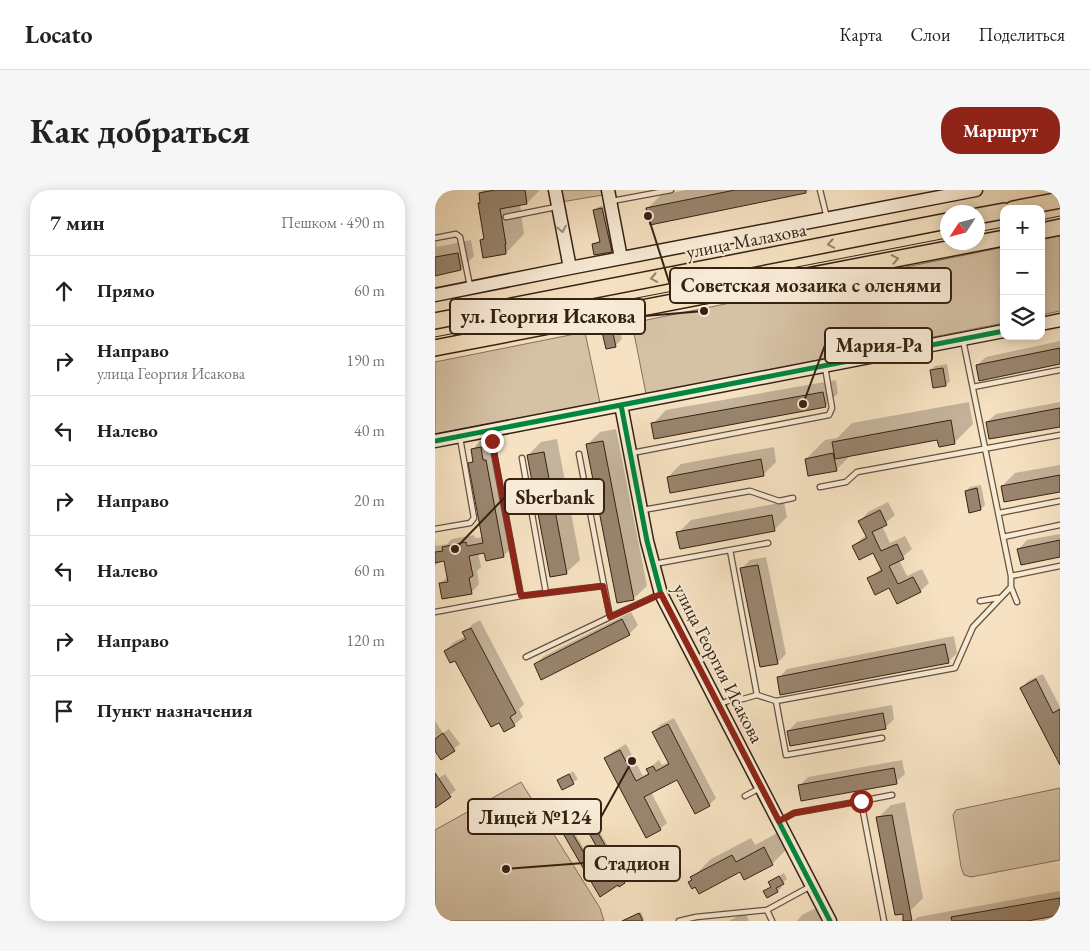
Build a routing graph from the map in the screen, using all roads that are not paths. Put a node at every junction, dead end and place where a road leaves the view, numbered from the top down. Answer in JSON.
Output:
{"nodes":[{"id":1,"x":555,"y":190,"type":"edge"},
{"id":2,"x":671,"y":190,"type":"edge"},
{"id":3,"x":821,"y":190,"type":"edge"},
{"id":4,"x":976,"y":190,"type":"edge"},
{"id":5,"x":609,"y":195,"type":"edge"},
{"id":6,"x":1060,"y":200,"type":"edge"},
{"id":7,"x":1034,"y":205,"type":"edge"},
{"id":8,"x":558,"y":207,"type":"junction"},
{"id":9,"x":1000,"y":212,"type":"edge"},
{"id":10,"x":985,"y":215,"type":"edge"},
{"id":11,"x":506,"y":217,"type":"dead end"},
{"id":12,"x":827,"y":220,"type":"junction"},
{"id":13,"x":940,"y":223,"type":"edge"},
{"id":14,"x":1060,"y":227,"type":"edge"},
{"id":15,"x":1045,"y":230,"type":"edge"},
{"id":16,"x":435,"y":238,"type":"edge"},
{"id":17,"x":1000,"y":239,"type":"edge"},
{"id":18,"x":621,"y":258,"type":"junction"},
{"id":19,"x":570,"y":268,"type":"junction"},
{"id":20,"x":471,"y":288,"type":"junction"},
{"id":21,"x":435,"y":296,"type":"edge"},
{"id":22,"x":1060,"y":320,"type":"edge"},
{"id":23,"x":435,"y":321,"type":"edge"},
{"id":24,"x":1045,"y":323,"type":"edge"},
{"id":25,"x":1000,"y":332,"type":"edge"},
{"id":26,"x":963,"y":339,"type":"junction"},
{"id":27,"x":435,"y":348,"type":"edge"},
{"id":28,"x":824,"y":365,"type":"junction"},
{"id":29,"x":1060,"y":370,"type":"edge"},
{"id":30,"x":973,"y":387,"type":"junction"},
{"id":31,"x":621,"y":405,"type":"junction"},
{"id":32,"x":490,"y":430,"type":"junction"},
{"id":33,"x":1060,"y":435,"type":"edge"},
{"id":34,"x":459,"y":437,"type":"junction"},
{"id":35,"x":435,"y":442,"type":"edge"},
{"id":36,"x":986,"y":449,"type":"junction"},
{"id":37,"x":579,"y":454,"type":"dead end"},
{"id":38,"x":631,"y":454,"type":"junction"},
{"id":39,"x":522,"y":458,"type":"dead end"},
{"id":40,"x":820,"y":487,"type":"dead end"},
{"id":41,"x":793,"y":498,"type":"dead end"},
{"id":42,"x":1060,"y":501,"type":"edge"},
{"id":43,"x":641,"y":510,"type":"junction"},
{"id":44,"x":999,"y":513,"type":"junction"},
{"id":45,"x":1060,"y":525,"type":"edge"},
{"id":46,"x":435,"y":529,"type":"edge"},
{"id":47,"x":1003,"y":536,"type":"junction"},
{"id":48,"x":768,"y":544,"type":"dead end"},
{"id":49,"x":730,"y":550,"type":"junction"},
{"id":50,"x":653,"y":565,"type":"junction"},
{"id":51,"x":1060,"y":566,"type":"edge"},
{"id":52,"x":1011,"y":576,"type":"junction"},
{"id":53,"x":603,"y":586,"type":"junction"},
{"id":54,"x":1011,"y":587,"type":"junction"},
{"id":55,"x":546,"y":593,"type":"junction"},
{"id":56,"x":661,"y":594,"type":"junction"},
{"id":57,"x":521,"y":596,"type":"junction"},
{"id":58,"x":999,"y":598,"type":"junction"},
{"id":59,"x":980,"y":601,"type":"dead end"},
{"id":60,"x":1017,"y":602,"type":"dead end"},
{"id":61,"x":435,"y":612,"type":"edge"},
{"id":62,"x":610,"y":617,"type":"junction"},
{"id":63,"x":526,"y":657,"type":"dead end"},
{"id":64,"x":757,"y":695,"type":"junction"},
{"id":65,"x":776,"y":701,"type":"junction"},
{"id":66,"x":718,"y":705,"type":"junction"},
{"id":67,"x":882,"y":738,"type":"dead end"},
{"id":68,"x":761,"y":787,"type":"junction"},
{"id":69,"x":892,"y":795,"type":"dead end"},
{"id":70,"x":745,"y":796,"type":"dead end"},
{"id":71,"x":861,"y":801,"type":"junction"},
{"id":72,"x":779,"y":821,"type":"junction"},
{"id":73,"x":812,"y":886,"type":"junction"},
{"id":74,"x":767,"y":910,"type":"junction"},
{"id":75,"x":697,"y":919,"type":"edge"},
{"id":76,"x":679,"y":921,"type":"edge"},
{"id":77,"x":772,"y":921,"type":"edge"},
{"id":78,"x":830,"y":921,"type":"edge"},
{"id":79,"x":884,"y":921,"type":"edge"}],
"edges":[{"from":1,"to":8,"type":"street"},
{"from":2,"to":5,"type":"lane"},
{"from":3,"to":12,"type":"lane"},
{"from":4,"to":12,"type":"street"},
{"from":5,"to":18,"type":"street"},
{"from":6,"to":7,"type":"main road"},
{"from":8,"to":11,"type":"lane"},
{"from":8,"to":19,"type":"street","one_way":true},
{"from":9,"to":10,"type":"main road"},
{"from":12,"to":18,"type":"street"},
{"from":13,"to":23,"type":"main road","name":"улица Малахова","one_way":true},
{"from":14,"to":15,"type":"main road"},
{"from":16,"to":20,"type":"lane"},
{"from":27,"to":17,"type":"main road","one_way":true},
{"from":18,"to":19,"type":"street"},
{"from":19,"to":20,"type":"street"},
{"from":20,"to":21,"type":"street"},
{"from":22,"to":24,"type":"street"},
{"from":25,"to":26,"type":"street"},
{"from":26,"to":28,"type":"street"},
{"from":26,"to":30,"type":"lane"},
{"from":28,"to":31,"type":"street"},
{"from":28,"to":38,"type":"lane"},
{"from":29,"to":30,"type":"lane"},
{"from":30,"to":36,"type":"lane"},
{"from":31,"to":32,"type":"street"},
{"from":31,"to":38,"type":"street","name":"улица Георгия Исакова"},
{"from":32,"to":34,"type":"street"},
{"from":32,"to":57,"type":"lane"},
{"from":33,"to":36,"type":"lane"},
{"from":34,"to":35,"type":"street"},
{"from":34,"to":46,"type":"lane"},
{"from":36,"to":40,"type":"lane"},
{"from":36,"to":44,"type":"lane"},
{"from":37,"to":53,"type":"lane"},
{"from":38,"to":43,"type":"street","name":"улица Георгия Исакова"},
{"from":39,"to":55,"type":"lane"},
{"from":41,"to":43,"type":"lane"},
{"from":42,"to":44,"type":"lane"},
{"from":43,"to":50,"type":"street","name":"улица Георгия Исакова"},
{"from":44,"to":47,"type":"lane"},
{"from":45,"to":47,"type":"lane"},
{"from":47,"to":52,"type":"lane"},
{"from":48,"to":49,"type":"lane"},
{"from":49,"to":50,"type":"lane"},
{"from":49,"to":64,"type":"lane"},
{"from":50,"to":56,"type":"street","name":"улица Георгия Исакова"},
{"from":51,"to":52,"type":"lane"},
{"from":52,"to":54,"type":"lane"},
{"from":53,"to":55,"type":"lane"},
{"from":53,"to":62,"type":"lane"},
{"from":54,"to":58,"type":"lane"},
{"from":54,"to":60,"type":"lane"},
{"from":55,"to":57,"type":"lane"},
{"from":56,"to":62,"type":"lane"},
{"from":56,"to":66,"type":"street","name":"улица Георгия Исакова"},
{"from":57,"to":61,"type":"lane"},
{"from":58,"to":59,"type":"lane"},
{"from":58,"to":65,"type":"lane"},
{"from":62,"to":63,"type":"lane"},
{"from":64,"to":65,"type":"lane"},
{"from":64,"to":66,"type":"lane"},
{"from":65,"to":67,"type":"lane"},
{"from":66,"to":68,"type":"street","name":"улица Георгия Исакова"},
{"from":68,"to":70,"type":"lane"},
{"from":68,"to":72,"type":"street","name":"улица Георгия Исакова"},
{"from":69,"to":71,"type":"lane"},
{"from":71,"to":72,"type":"lane"},
{"from":71,"to":79,"type":"lane"},
{"from":72,"to":73,"type":"street","name":"улица Георгия Исакова"},
{"from":73,"to":74,"type":"lane"},
{"from":73,"to":78,"type":"street","name":"улица Георгия Исакова"},
{"from":74,"to":75,"type":"lane"},
{"from":74,"to":77,"type":"lane"},
{"from":75,"to":76,"type":"lane"}]}
